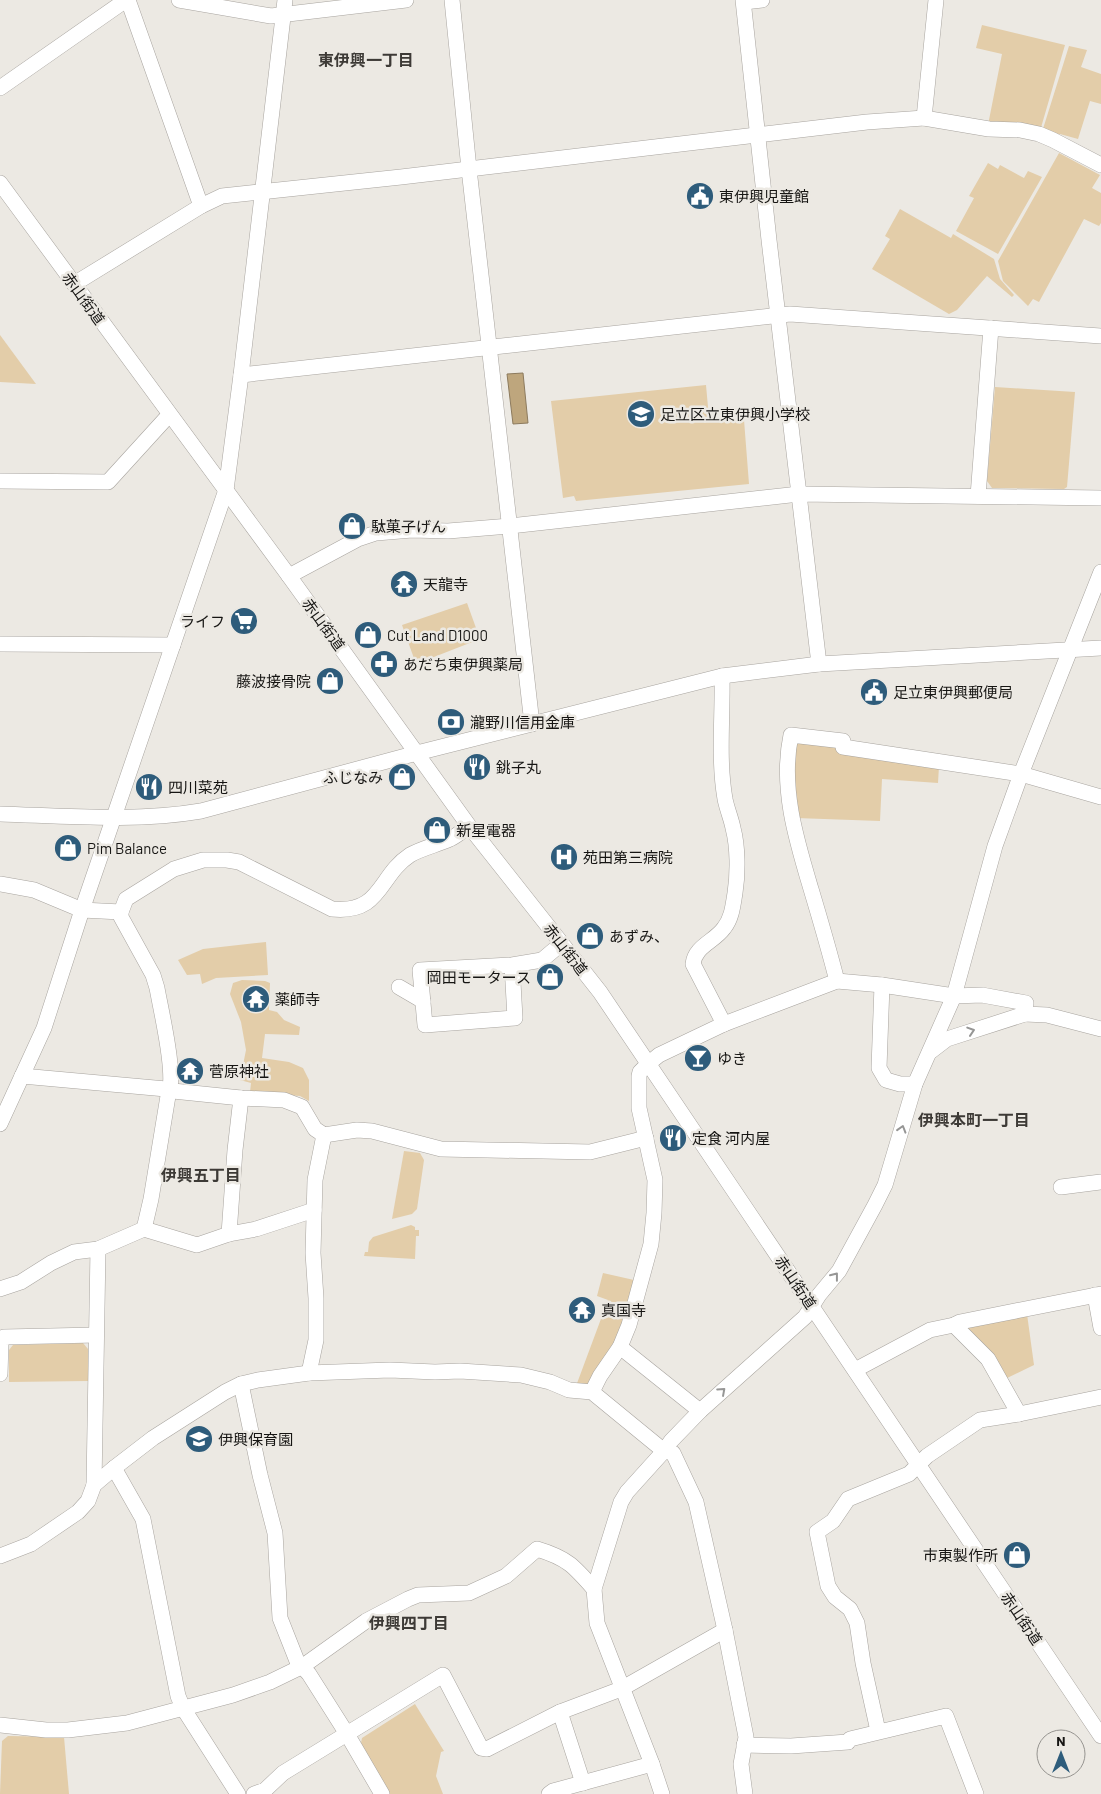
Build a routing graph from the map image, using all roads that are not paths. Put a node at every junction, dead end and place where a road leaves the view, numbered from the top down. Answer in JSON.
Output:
{"nodes":[{"id":1,"x":127,"y":0,"type":"edge"},
{"id":2,"x":179,"y":0,"type":"edge"},
{"id":3,"x":285,"y":0,"type":"edge"},
{"id":4,"x":406,"y":0,"type":"edge"},
{"id":5,"x":452,"y":0,"type":"edge"},
{"id":6,"x":762,"y":0,"type":"edge"},
{"id":7,"x":936,"y":0,"type":"edge"},
{"id":8,"x":743,"y":1,"type":"edge"},
{"id":9,"x":283,"y":16,"type":"junction"},
{"id":10,"x":0,"y":88,"type":"edge"},
{"id":11,"x":924,"y":118,"type":"junction"},
{"id":12,"x":757,"y":135,"type":"junction"},
{"id":13,"x":1101,"y":165,"type":"edge"},
{"id":14,"x":469,"y":169,"type":"junction"},
{"id":15,"x":0,"y":183,"type":"edge"},
{"id":16,"x":262,"y":192,"type":"junction"},
{"id":17,"x":201,"y":206,"type":"junction"},
{"id":18,"x":74,"y":284,"type":"junction"},
{"id":19,"x":778,"y":315,"type":"junction"},
{"id":20,"x":991,"y":328,"type":"junction"},
{"id":21,"x":1101,"y":336,"type":"edge"},
{"id":22,"x":490,"y":348,"type":"junction"},
{"id":23,"x":241,"y":375,"type":"junction"},
{"id":24,"x":169,"y":415,"type":"junction"},
{"id":25,"x":0,"y":481,"type":"edge"},
{"id":26,"x":226,"y":490,"type":"junction"},
{"id":27,"x":799,"y":494,"type":"junction"},
{"id":28,"x":978,"y":496,"type":"junction"},
{"id":29,"x":1101,"y":498,"type":"edge"},
{"id":30,"x":510,"y":526,"type":"junction"},
{"id":31,"x":1101,"y":572,"type":"edge"},
{"id":32,"x":289,"y":576,"type":"junction"},
{"id":33,"x":0,"y":644,"type":"edge"},
{"id":34,"x":173,"y":645,"type":"junction"},
{"id":35,"x":1101,"y":648,"type":"edge"},
{"id":36,"x":1070,"y":650,"type":"junction"},
{"id":37,"x":819,"y":664,"type":"junction"},
{"id":38,"x":722,"y":676,"type":"junction"},
{"id":39,"x":532,"y":724,"type":"junction"},
{"id":40,"x":417,"y":753,"type":"junction"},
{"id":41,"x":1021,"y":774,"type":"junction"},
{"id":42,"x":1101,"y":797,"type":"edge"},
{"id":43,"x":0,"y":814,"type":"edge"},
{"id":44,"x":115,"y":816,"type":"junction"},
{"id":45,"x":469,"y":826,"type":"junction"},
{"id":46,"x":0,"y":884,"type":"edge"},
{"id":47,"x":82,"y":910,"type":"junction"},
{"id":48,"x":121,"y":912,"type":"junction"},
{"id":49,"x":561,"y":944,"type":"junction"},
{"id":50,"x":512,"y":965,"type":"junction"},
{"id":51,"x":837,"y":981,"type":"junction"},
{"id":52,"x":882,"y":985,"type":"junction"},
{"id":53,"x":399,"y":987,"type":"dead end"},
{"id":54,"x":954,"y":996,"type":"junction"},
{"id":55,"x":423,"y":1001,"type":"junction"},
{"id":56,"x":1025,"y":1014,"type":"junction"},
{"id":57,"x":724,"y":1024,"type":"junction"},
{"id":58,"x":1101,"y":1029,"type":"edge"},
{"id":59,"x":929,"y":1053,"type":"junction"},
{"id":60,"x":648,"y":1064,"type":"junction"},
{"id":61,"x":22,"y":1076,"type":"junction"},
{"id":62,"x":915,"y":1084,"type":"junction"},
{"id":63,"x":170,"y":1091,"type":"junction"},
{"id":64,"x":241,"y":1098,"type":"junction"},
{"id":65,"x":0,"y":1124,"type":"edge"},
{"id":66,"x":324,"y":1136,"type":"junction"},
{"id":67,"x":646,"y":1138,"type":"junction"},
{"id":68,"x":1101,"y":1182,"type":"edge"},
{"id":69,"x":1060,"y":1187,"type":"dead end"},
{"id":70,"x":314,"y":1210,"type":"junction"},
{"id":71,"x":144,"y":1229,"type":"junction"},
{"id":72,"x":229,"y":1234,"type":"junction"},
{"id":73,"x":98,"y":1249,"type":"junction"},
{"id":74,"x":0,"y":1290,"type":"edge"},
{"id":75,"x":1098,"y":1295,"type":"edge"},
{"id":76,"x":812,"y":1306,"type":"junction"},
{"id":77,"x":954,"y":1325,"type":"junction"},
{"id":78,"x":1101,"y":1328,"type":"edge"},
{"id":79,"x":96,"y":1335,"type":"junction"},
{"id":80,"x":620,"y":1347,"type":"junction"},
{"id":81,"x":855,"y":1370,"type":"junction"},
{"id":82,"x":0,"y":1374,"type":"edge"},
{"id":83,"x":309,"y":1374,"type":"junction"},
{"id":84,"x":241,"y":1384,"type":"junction"},
{"id":85,"x":592,"y":1392,"type":"junction"},
{"id":86,"x":1101,"y":1397,"type":"edge"},
{"id":87,"x":700,"y":1411,"type":"junction"},
{"id":88,"x":1019,"y":1414,"type":"junction"},
{"id":89,"x":664,"y":1451,"type":"junction"},
{"id":90,"x":919,"y":1465,"type":"junction"},
{"id":91,"x":114,"y":1468,"type":"junction"},
{"id":92,"x":94,"y":1485,"type":"junction"},
{"id":93,"x":0,"y":1556,"type":"edge"},
{"id":94,"x":594,"y":1588,"type":"junction"},
{"id":95,"x":725,"y":1630,"type":"junction"},
{"id":96,"x":303,"y":1666,"type":"junction"},
{"id":97,"x":621,"y":1689,"type":"junction"},
{"id":98,"x":183,"y":1708,"type":"junction"},
{"id":99,"x":560,"y":1712,"type":"junction"},
{"id":100,"x":0,"y":1725,"type":"edge"},
{"id":101,"x":878,"y":1731,"type":"junction"},
{"id":102,"x":347,"y":1734,"type":"junction"},
{"id":103,"x":1101,"y":1736,"type":"edge"},
{"id":104,"x":744,"y":1745,"type":"junction"},
{"id":105,"x":652,"y":1764,"type":"junction"},
{"id":106,"x":582,"y":1783,"type":"junction"},
{"id":107,"x":238,"y":1794,"type":"edge"},
{"id":108,"x":254,"y":1794,"type":"edge"},
{"id":109,"x":382,"y":1794,"type":"edge"},
{"id":110,"x":548,"y":1794,"type":"edge"},
{"id":111,"x":662,"y":1794,"type":"edge"},
{"id":112,"x":745,"y":1794,"type":"edge"},
{"id":113,"x":976,"y":1794,"type":"edge"}],
"edges":[{"from":1,"to":10,"type":"street"},
{"from":1,"to":17,"type":"street"},
{"from":2,"to":9,"type":"street"},
{"from":3,"to":9,"type":"street"},
{"from":4,"to":9,"type":"street"},
{"from":5,"to":14,"type":"street"},
{"from":6,"to":8,"type":"street"},
{"from":7,"to":11,"type":"street"},
{"from":8,"to":12,"type":"street"},
{"from":9,"to":16,"type":"street"},
{"from":11,"to":12,"type":"street"},
{"from":11,"to":13,"type":"street"},
{"from":12,"to":14,"type":"street"},
{"from":12,"to":19,"type":"street"},
{"from":14,"to":16,"type":"street"},
{"from":14,"to":22,"type":"street"},
{"from":15,"to":18,"type":"street","name":"赤山街道"},
{"from":16,"to":17,"type":"street"},
{"from":16,"to":23,"type":"street"},
{"from":17,"to":18,"type":"street"},
{"from":18,"to":24,"type":"street","name":"赤山街道"},
{"from":19,"to":20,"type":"street"},
{"from":19,"to":22,"type":"street"},
{"from":19,"to":27,"type":"street"},
{"from":20,"to":21,"type":"street"},
{"from":20,"to":28,"type":"street"},
{"from":22,"to":23,"type":"street"},
{"from":22,"to":30,"type":"street"},
{"from":23,"to":26,"type":"street"},
{"from":24,"to":25,"type":"street"},
{"from":24,"to":26,"type":"street","name":"赤山街道"},
{"from":26,"to":32,"type":"street","name":"赤山街道"},
{"from":26,"to":34,"type":"street"},
{"from":27,"to":28,"type":"street"},
{"from":27,"to":30,"type":"street"},
{"from":27,"to":37,"type":"street"},
{"from":28,"to":29,"type":"street"},
{"from":30,"to":32,"type":"street"},
{"from":30,"to":39,"type":"street"},
{"from":31,"to":36,"type":"street"},
{"from":32,"to":40,"type":"street","name":"赤山街道"},
{"from":33,"to":34,"type":"street"},
{"from":34,"to":44,"type":"street"},
{"from":35,"to":36,"type":"street"},
{"from":36,"to":37,"type":"street"},
{"from":36,"to":41,"type":"street"},
{"from":37,"to":38,"type":"street"},
{"from":38,"to":39,"type":"street"},
{"from":38,"to":57,"type":"street"},
{"from":39,"to":40,"type":"street"},
{"from":40,"to":44,"type":"street"},
{"from":40,"to":45,"type":"street","name":"赤山街道"},
{"from":41,"to":42,"type":"street"},
{"from":41,"to":51,"type":"street"},
{"from":41,"to":54,"type":"street"},
{"from":43,"to":44,"type":"street"},
{"from":44,"to":47,"type":"street"},
{"from":45,"to":48,"type":"street"},
{"from":45,"to":49,"type":"street","name":"赤山街道"},
{"from":46,"to":47,"type":"street"},
{"from":47,"to":48,"type":"street"},
{"from":47,"to":61,"type":"street"},
{"from":48,"to":63,"type":"street"},
{"from":49,"to":50,"type":"street"},
{"from":49,"to":60,"type":"street","name":"赤山街道"},
{"from":50,"to":55,"type":"street"},
{"from":50,"to":55,"type":"street"},
{"from":51,"to":52,"type":"street"},
{"from":51,"to":57,"type":"street"},
{"from":52,"to":54,"type":"street"},
{"from":52,"to":62,"type":"street"},
{"from":53,"to":55,"type":"street"},
{"from":54,"to":56,"type":"street"},
{"from":54,"to":59,"type":"street"},
{"from":56,"to":58,"type":"street"},
{"from":59,"to":56,"type":"street","one_way":true},
{"from":57,"to":60,"type":"street"},
{"from":59,"to":62,"type":"street"},
{"from":60,"to":67,"type":"street"},
{"from":60,"to":76,"type":"street","name":"赤山街道"},
{"from":61,"to":63,"type":"street"},
{"from":61,"to":65,"type":"street"},
{"from":76,"to":62,"type":"street","one_way":true},
{"from":63,"to":64,"type":"street"},
{"from":63,"to":71,"type":"street"},
{"from":64,"to":66,"type":"street"},
{"from":64,"to":72,"type":"street"},
{"from":66,"to":67,"type":"street"},
{"from":66,"to":70,"type":"street"},
{"from":67,"to":80,"type":"street"},
{"from":68,"to":69,"type":"street"},
{"from":70,"to":72,"type":"street"},
{"from":70,"to":83,"type":"street"},
{"from":71,"to":72,"type":"street"},
{"from":71,"to":73,"type":"street"},
{"from":73,"to":74,"type":"street"},
{"from":73,"to":79,"type":"street"},
{"from":75,"to":77,"type":"street"},
{"from":75,"to":78,"type":"street"},
{"from":76,"to":81,"type":"street","name":"赤山街道"},
{"from":87,"to":76,"type":"street","one_way":true},
{"from":77,"to":81,"type":"street"},
{"from":77,"to":88,"type":"street"},
{"from":79,"to":82,"type":"street"},
{"from":79,"to":92,"type":"street"},
{"from":80,"to":85,"type":"street"},
{"from":80,"to":87,"type":"street"},
{"from":81,"to":90,"type":"street","name":"赤山街道"},
{"from":83,"to":84,"type":"street"},
{"from":83,"to":85,"type":"street"},
{"from":84,"to":91,"type":"street"},
{"from":84,"to":96,"type":"street"},
{"from":85,"to":89,"type":"street"},
{"from":86,"to":88,"type":"street"},
{"from":87,"to":89,"type":"street"},
{"from":88,"to":90,"type":"street"},
{"from":89,"to":94,"type":"street"},
{"from":89,"to":95,"type":"street"},
{"from":90,"to":101,"type":"street"},
{"from":90,"to":103,"type":"street","name":"赤山街道"},
{"from":91,"to":92,"type":"street"},
{"from":91,"to":98,"type":"street"},
{"from":92,"to":93,"type":"street"},
{"from":94,"to":96,"type":"street"},
{"from":94,"to":97,"type":"street"},
{"from":95,"to":97,"type":"street"},
{"from":95,"to":104,"type":"street"},
{"from":96,"to":98,"type":"street"},
{"from":96,"to":102,"type":"street"},
{"from":97,"to":99,"type":"street"},
{"from":97,"to":105,"type":"street"},
{"from":98,"to":100,"type":"street"},
{"from":98,"to":107,"type":"street"},
{"from":99,"to":102,"type":"street"},
{"from":99,"to":106,"type":"street"},
{"from":101,"to":104,"type":"street"},
{"from":101,"to":113,"type":"street"},
{"from":102,"to":108,"type":"street"},
{"from":102,"to":109,"type":"street"},
{"from":104,"to":112,"type":"street"},
{"from":105,"to":106,"type":"street"},
{"from":105,"to":111,"type":"street"},
{"from":106,"to":110,"type":"street"}]}
